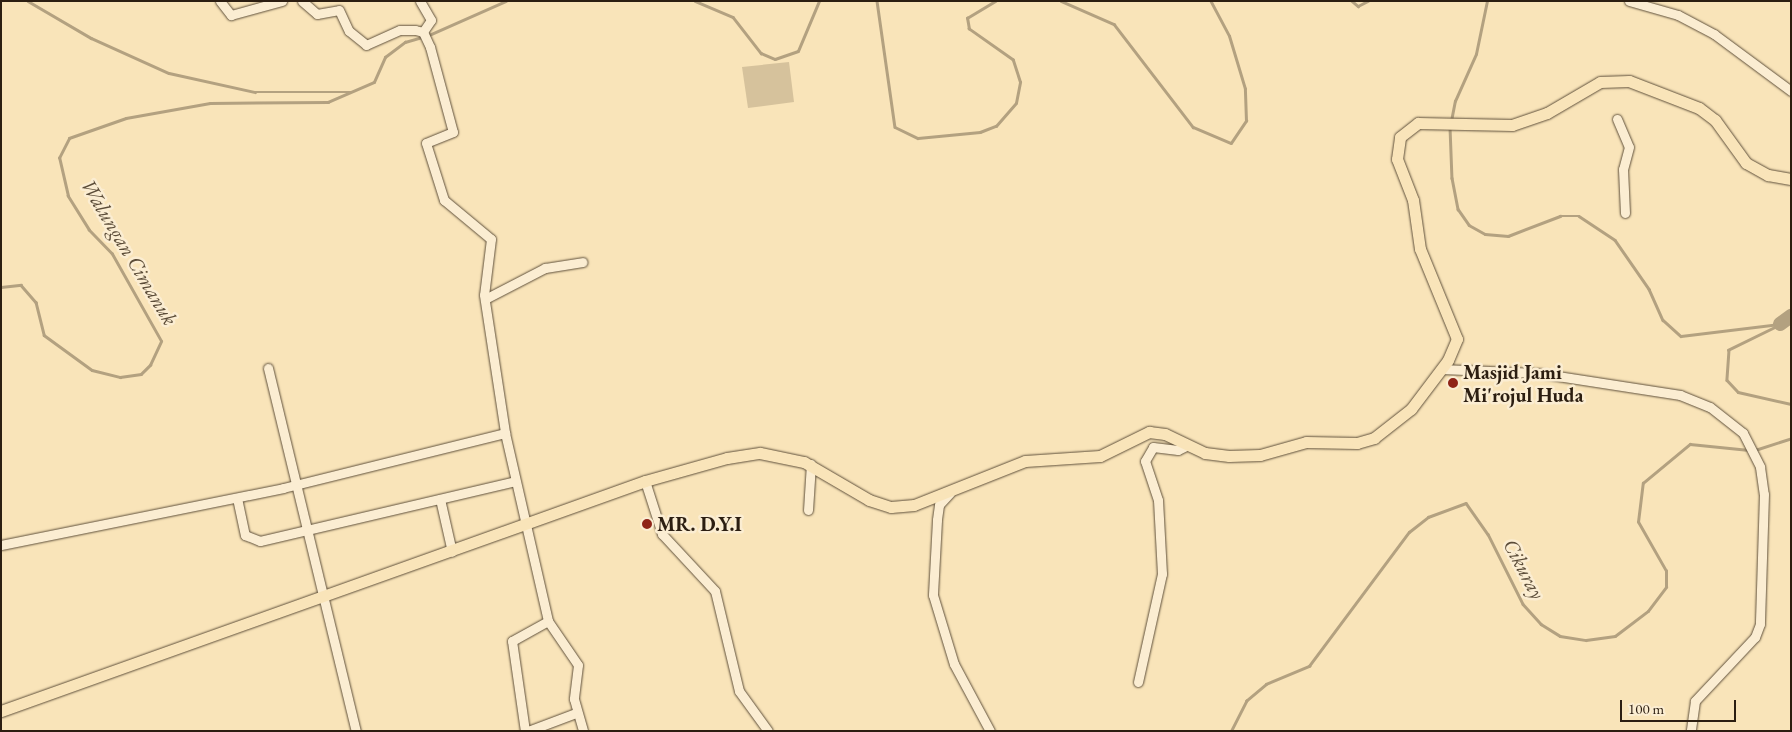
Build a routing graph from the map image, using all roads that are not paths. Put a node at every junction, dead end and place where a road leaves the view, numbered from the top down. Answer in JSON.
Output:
{"nodes":[{"id":1,"x":220,"y":1,"type":"edge"},
{"id":2,"x":282,"y":1,"type":"edge"},
{"id":3,"x":302,"y":1,"type":"edge"},
{"id":4,"x":420,"y":1,"type":"edge"},
{"id":5,"x":1629,"y":1,"type":"edge"},
{"id":6,"x":423,"y":34,"type":"junction"},
{"id":7,"x":1791,"y":91,"type":"edge"},
{"id":8,"x":1618,"y":120,"type":"dead end"},
{"id":9,"x":1791,"y":179,"type":"edge"},
{"id":10,"x":1625,"y":213,"type":"dead end"},
{"id":11,"x":583,"y":262,"type":"dead end"},
{"id":12,"x":485,"y":300,"type":"junction"},
{"id":13,"x":268,"y":368,"type":"dead end"},
{"id":14,"x":1442,"y":369,"type":"junction"},
{"id":15,"x":505,"y":433,"type":"junction"},
{"id":16,"x":1186,"y":446,"type":"junction"},
{"id":17,"x":811,"y":464,"type":"junction"},
{"id":18,"x":515,"y":481,"type":"junction"},
{"id":19,"x":645,"y":481,"type":"junction"},
{"id":20,"x":296,"y":485,"type":"junction"},
{"id":21,"x":954,"y":489,"type":"junction"},
{"id":22,"x":236,"y":498,"type":"junction"},
{"id":23,"x":440,"y":498,"type":"junction"},
{"id":24,"x":808,"y":510,"type":"dead end"},
{"id":25,"x":526,"y":524,"type":"junction"},
{"id":26,"x":307,"y":528,"type":"junction"},
{"id":27,"x":1,"y":545,"type":"edge"},
{"id":28,"x":452,"y":552,"type":"junction"},
{"id":29,"x":324,"y":597,"type":"junction"},
{"id":30,"x":548,"y":621,"type":"junction"},
{"id":31,"x":1138,"y":682,"type":"dead end"},
{"id":32,"x":1,"y":711,"type":"edge"},
{"id":33,"x":576,"y":713,"type":"junction"},
{"id":34,"x":356,"y":731,"type":"edge"},
{"id":35,"x":527,"y":731,"type":"edge"},
{"id":36,"x":583,"y":731,"type":"edge"},
{"id":37,"x":768,"y":731,"type":"edge"},
{"id":38,"x":990,"y":731,"type":"edge"},
{"id":39,"x":1692,"y":731,"type":"edge"}],
"edges":[{"from":1,"to":2,"type":"street"},
{"from":3,"to":6,"type":"street"},
{"from":4,"to":6,"type":"street"},
{"from":5,"to":7,"type":"street"},
{"from":6,"to":12,"type":"street"},
{"from":8,"to":10,"type":"street"},
{"from":9,"to":14,"type":"main road"},
{"from":11,"to":12,"type":"street"},
{"from":12,"to":15,"type":"street"},
{"from":13,"to":20,"type":"street"},
{"from":14,"to":16,"type":"main road"},
{"from":14,"to":39,"type":"street"},
{"from":15,"to":18,"type":"street"},
{"from":15,"to":20,"type":"street"},
{"from":16,"to":21,"type":"main road"},
{"from":16,"to":31,"type":"street"},
{"from":17,"to":19,"type":"main road"},
{"from":17,"to":21,"type":"main road"},
{"from":17,"to":24,"type":"street"},
{"from":18,"to":23,"type":"street"},
{"from":18,"to":25,"type":"street"},
{"from":19,"to":25,"type":"main road"},
{"from":19,"to":37,"type":"street"},
{"from":20,"to":22,"type":"street"},
{"from":20,"to":26,"type":"street"},
{"from":21,"to":38,"type":"street"},
{"from":22,"to":26,"type":"street"},
{"from":22,"to":27,"type":"street"},
{"from":23,"to":26,"type":"street"},
{"from":23,"to":28,"type":"street"},
{"from":25,"to":28,"type":"main road"},
{"from":25,"to":30,"type":"street"},
{"from":26,"to":29,"type":"street"},
{"from":28,"to":29,"type":"main road"},
{"from":29,"to":32,"type":"main road"},
{"from":29,"to":34,"type":"street"},
{"from":30,"to":33,"type":"street"},
{"from":30,"to":35,"type":"street"},
{"from":33,"to":35,"type":"street"},
{"from":33,"to":36,"type":"street"}]}
